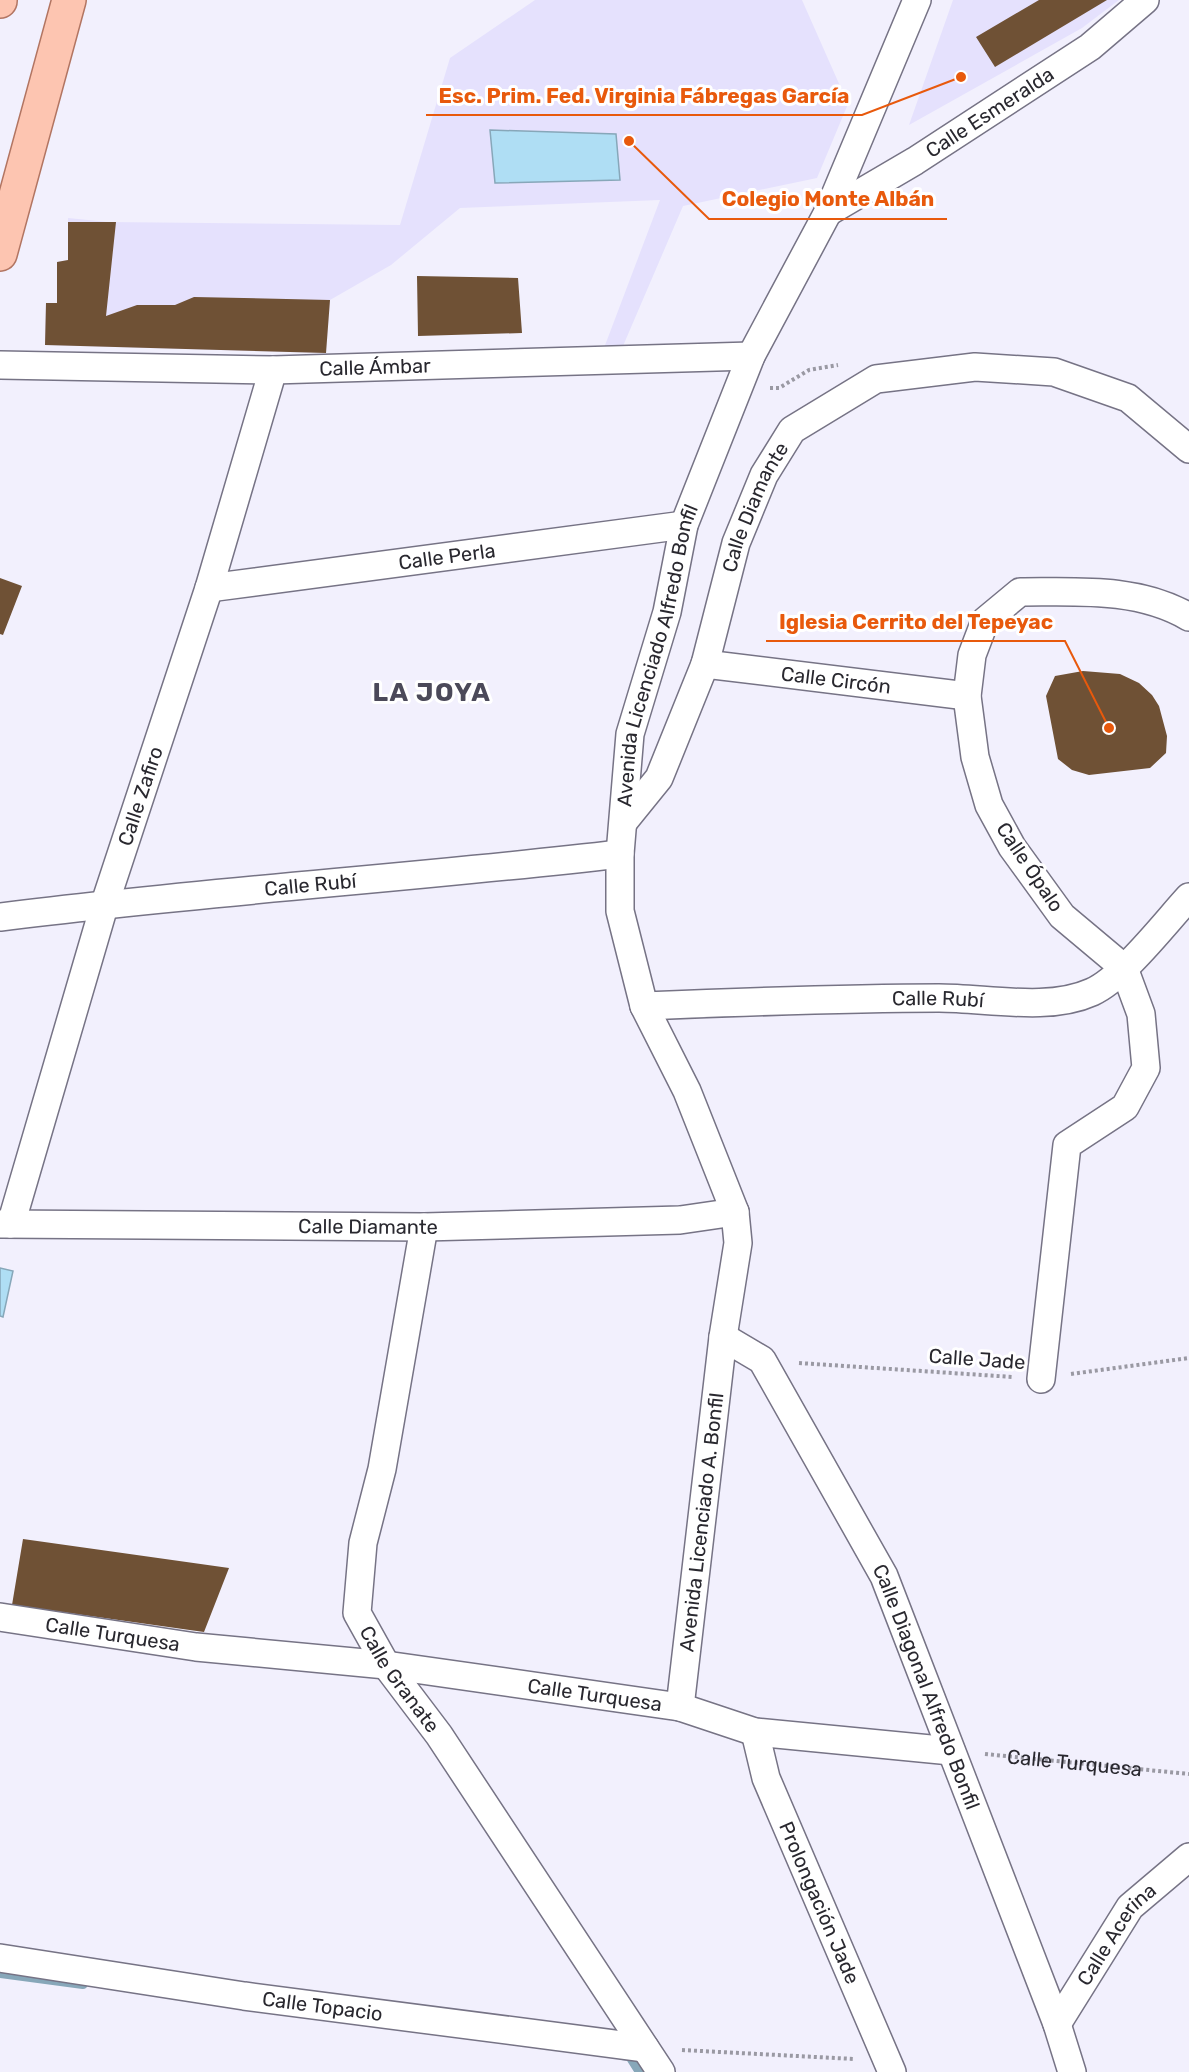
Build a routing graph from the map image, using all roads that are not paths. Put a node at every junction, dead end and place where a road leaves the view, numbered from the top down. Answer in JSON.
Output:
{"nodes":[{"id":1,"x":69,"y":0,"type":"edge"},
{"id":2,"x":917,"y":0,"type":"edge"},
{"id":3,"x":1145,"y":0,"type":"edge"},
{"id":4,"x":828,"y":212,"type":"junction"},
{"id":5,"x":0,"y":254,"type":"edge"},
{"id":6,"x":751,"y":356,"type":"junction"},
{"id":7,"x":0,"y":365,"type":"edge"},
{"id":8,"x":273,"y":370,"type":"junction"},
{"id":9,"x":1189,"y":449,"type":"edge"},
{"id":10,"x":684,"y":525,"type":"junction"},
{"id":11,"x":209,"y":588,"type":"junction"},
{"id":12,"x":1189,"y":617,"type":"edge"},
{"id":13,"x":705,"y":664,"type":"junction"},
{"id":14,"x":967,"y":696,"type":"junction"},
{"id":15,"x":625,"y":820,"type":"junction"},
{"id":16,"x":620,"y":854,"type":"junction"},
{"id":17,"x":1189,"y":897,"type":"edge"},
{"id":18,"x":105,"y":903,"type":"junction"},
{"id":19,"x":0,"y":917,"type":"edge"},
{"id":20,"x":1124,"y":968,"type":"junction"},
{"id":21,"x":644,"y":1006,"type":"junction"},
{"id":22,"x":735,"y":1212,"type":"junction"},
{"id":23,"x":5,"y":1224,"type":"edge"},
{"id":24,"x":424,"y":1227,"type":"junction"},
{"id":25,"x":723,"y":1337,"type":"junction"},
{"id":26,"x":1041,"y":1379,"type":"road end"},
{"id":27,"x":0,"y":1617,"type":"edge"},
{"id":28,"x":386,"y":1665,"type":"junction"},
{"id":29,"x":680,"y":1707,"type":"junction"},
{"id":30,"x":755,"y":1732,"type":"junction"},
{"id":31,"x":951,"y":1751,"type":"junction"},
{"id":32,"x":1189,"y":1857,"type":"edge"},
{"id":33,"x":0,"y":1958,"type":"edge"},
{"id":34,"x":1057,"y":2024,"type":"junction"},
{"id":35,"x":645,"y":2048,"type":"junction"},
{"id":36,"x":890,"y":2066,"type":"edge"},
{"id":37,"x":661,"y":2072,"type":"edge"},
{"id":38,"x":1072,"y":2072,"type":"edge"}],
"edges":[{"from":1,"to":5,"type":"main road"},
{"from":2,"to":4,"type":"street","name":"Avenida Licenciado Alfredo Bonfil"},
{"from":3,"to":4,"type":"street","name":"Calle Esmeralda"},
{"from":4,"to":6,"type":"street","name":"Avenida Licenciado Alfredo Bonfil"},
{"from":6,"to":8,"type":"street","name":"Calle Ámbar"},
{"from":6,"to":10,"type":"street","name":"Avenida Licenciado Alfredo Bonfil"},
{"from":7,"to":8,"type":"street","name":"Calle Ámbar"},
{"from":8,"to":11,"type":"street","name":"Calle Zafiro"},
{"from":9,"to":13,"type":"street","name":"Calle Diamante"},
{"from":10,"to":11,"type":"street","name":"Calle Perla"},
{"from":10,"to":15,"type":"street","name":"Avenida Licenciado Alfredo Bonfil"},
{"from":11,"to":18,"type":"street","name":"Calle Zafiro"},
{"from":12,"to":14,"type":"street","name":"Calle Ópalo"},
{"from":13,"to":14,"type":"street","name":"Calle Circón"},
{"from":13,"to":15,"type":"street","name":"Calle Diamante"},
{"from":14,"to":20,"type":"street","name":"Calle Ópalo"},
{"from":15,"to":16,"type":"street","name":"Avenida Licenciado Alfredo Bonfil"},
{"from":16,"to":18,"type":"street","name":"Calle Rubí"},
{"from":16,"to":21,"type":"street","name":"Avenida Licenciado Alfredo Bonfil"},
{"from":17,"to":20,"type":"street","name":"Calle Rubí"},
{"from":18,"to":19,"type":"street","name":"Calle Rubí"},
{"from":18,"to":23,"type":"street","name":"Calle Zafiro"},
{"from":20,"to":21,"type":"street","name":"Calle Rubí"},
{"from":20,"to":26,"type":"street","name":"Calle Ópalo"},
{"from":21,"to":22,"type":"street","name":"Avenida Licenciado Alfredo Bonfil"},
{"from":22,"to":24,"type":"street","name":"Calle Diamante"},
{"from":22,"to":25,"type":"street","name":"Avenida Licenciado Alfredo Bonfil"},
{"from":23,"to":24,"type":"street","name":"Calle Diamante"},
{"from":24,"to":28,"type":"street","name":"Calle Granate"},
{"from":25,"to":29,"type":"street","name":"Avenida Licenciado A. Bonfil"},
{"from":25,"to":31,"type":"street","name":"Calle Diagonal Alfredo Bonfil"},
{"from":27,"to":28,"type":"street","name":"Calle Turquesa"},
{"from":28,"to":29,"type":"street","name":"Calle Turquesa"},
{"from":28,"to":35,"type":"street","name":"Calle Granate"},
{"from":29,"to":30,"type":"street","name":"Calle Turquesa"},
{"from":30,"to":31,"type":"street","name":"Calle Turquesa"},
{"from":30,"to":36,"type":"street","name":"Prolongación Jade"},
{"from":31,"to":34,"type":"street","name":"Calle Diagonal Alfredo Bonfil"},
{"from":32,"to":34,"type":"street","name":"Calle Acerina"},
{"from":33,"to":35,"type":"street","name":"Calle Topacio"},
{"from":34,"to":38,"type":"street","name":"Calle Diagonal Alfredo Bonfil"},
{"from":35,"to":37,"type":"street","name":"Calle Granate"}]}
